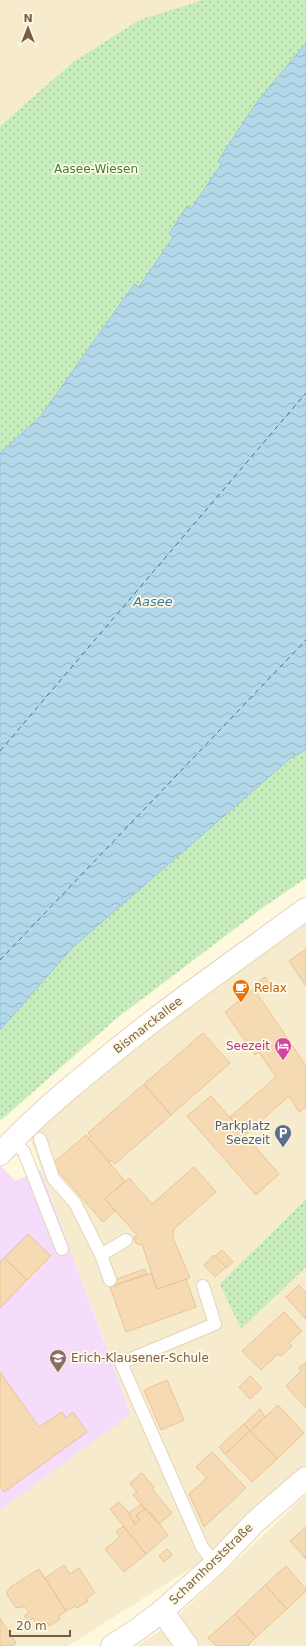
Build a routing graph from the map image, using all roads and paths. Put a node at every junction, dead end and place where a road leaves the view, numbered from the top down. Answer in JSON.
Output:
{"nodes":[{"id":1,"x":306,"y":909,"type":"edge"},
{"id":2,"x":40,"y":1139,"type":"dead end"},
{"id":3,"x":7,"y":1147,"type":"edge"},
{"id":4,"x":126,"y":1240,"type":"dead end"},
{"id":5,"x":62,"y":1249,"type":"dead end"},
{"id":6,"x":101,"y":1255,"type":"junction"},
{"id":7,"x":110,"y":1280,"type":"dead end"},
{"id":8,"x":203,"y":1286,"type":"dead end"},
{"id":9,"x":306,"y":1478,"type":"edge"},
{"id":10,"x":215,"y":1564,"type":"junction"},
{"id":11,"x":162,"y":1611,"type":"junction"},
{"id":12,"x":112,"y":1646,"type":"edge"},
{"id":13,"x":187,"y":1646,"type":"edge"}],
"edges":[{"from":1,"to":3,"type":"street","name":"Bismarckallee"},
{"from":2,"to":6,"type":"lane"},
{"from":3,"to":5,"type":"lane"},
{"from":4,"to":6,"type":"lane"},
{"from":6,"to":7,"type":"lane"},
{"from":8,"to":10,"type":"lane"},
{"from":9,"to":10,"type":"street","name":"Scharnhorststraße"},
{"from":10,"to":11,"type":"street","name":"Scharnhorststraße"},
{"from":11,"to":12,"type":"street","name":"Scharnhorststraße"},
{"from":11,"to":13,"type":"street"}]}
